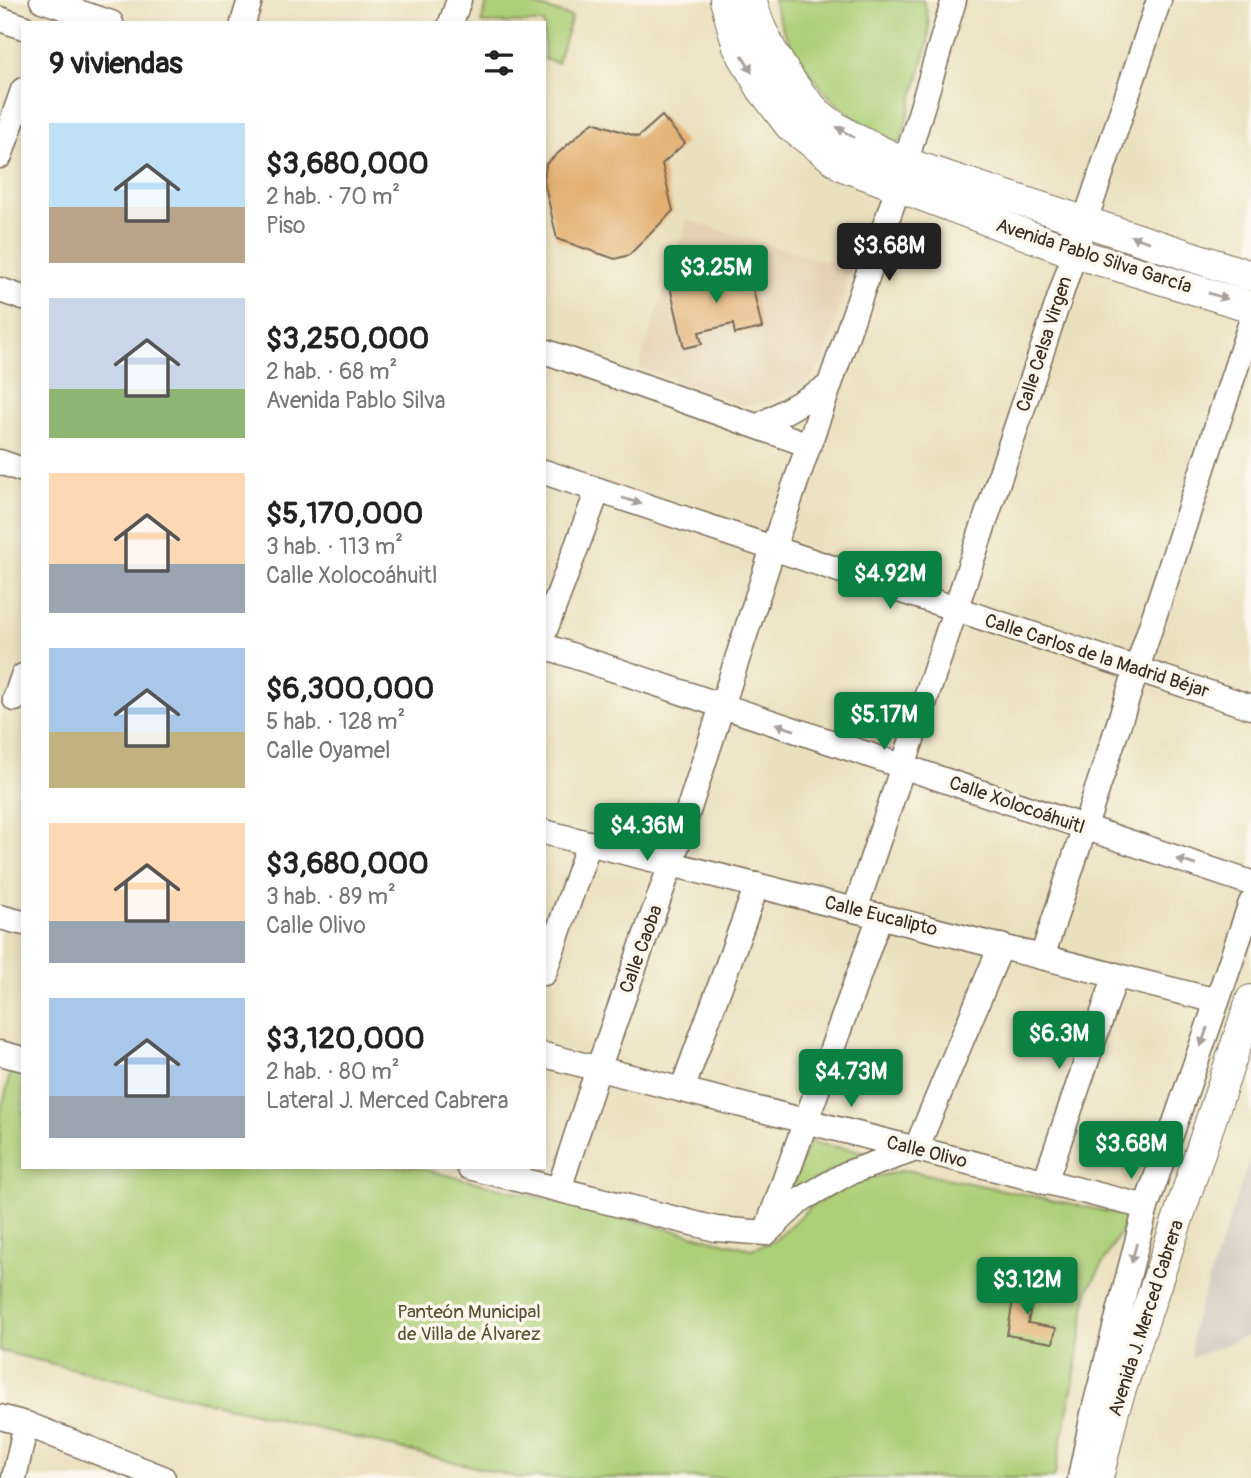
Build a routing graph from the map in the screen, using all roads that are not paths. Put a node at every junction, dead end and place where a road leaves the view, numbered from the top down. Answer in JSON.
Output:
{"nodes":[{"id":1,"x":250,"y":0,"type":"edge"},
{"id":2,"x":459,"y":0,"type":"edge"},
{"id":3,"x":725,"y":0,"type":"edge"},
{"id":4,"x":752,"y":0,"type":"edge"},
{"id":5,"x":934,"y":0,"type":"edge"},
{"id":6,"x":954,"y":0,"type":"edge"},
{"id":7,"x":1159,"y":0,"type":"edge"},
{"id":8,"x":48,"y":7,"type":"edge"},
{"id":9,"x":0,"y":19,"type":"edge"},
{"id":10,"x":103,"y":21,"type":"edge"},
{"id":11,"x":244,"y":21,"type":"edge"},
{"id":12,"x":452,"y":21,"type":"edge"},
{"id":13,"x":21,"y":26,"type":"edge"},
{"id":14,"x":944,"y":30,"type":"junction"},
{"id":15,"x":21,"y":96,"type":"edge"},
{"id":16,"x":0,"y":156,"type":"edge"},
{"id":17,"x":902,"y":175,"type":"junction"},
{"id":18,"x":1085,"y":222,"type":"junction"},
{"id":19,"x":1075,"y":253,"type":"junction"},
{"id":20,"x":1251,"y":276,"type":"edge"},
{"id":21,"x":0,"y":290,"type":"edge"},
{"id":22,"x":21,"y":297,"type":"edge"},
{"id":23,"x":1251,"y":307,"type":"edge"},
{"id":24,"x":1251,"y":323,"type":"edge"},
{"id":25,"x":546,"y":352,"type":"edge"},
{"id":26,"x":828,"y":387,"type":"junction"},
{"id":27,"x":759,"y":426,"type":"junction"},
{"id":28,"x":809,"y":445,"type":"junction"},
{"id":29,"x":0,"y":463,"type":"edge"},
{"id":30,"x":21,"y":469,"type":"edge"},
{"id":31,"x":546,"y":473,"type":"edge"},
{"id":32,"x":598,"y":490,"type":"junction"},
{"id":33,"x":773,"y":548,"type":"junction"},
{"id":34,"x":956,"y":609,"type":"junction"},
{"id":35,"x":546,"y":628,"type":"edge"},
{"id":36,"x":546,"y":647,"type":"edge"},
{"id":37,"x":1136,"y":669,"type":"junction"},
{"id":38,"x":722,"y":705,"type":"junction"},
{"id":39,"x":1251,"y":707,"type":"edge"},
{"id":40,"x":903,"y":766,"type":"junction"},
{"id":41,"x":1084,"y":827,"type":"junction"},
{"id":42,"x":546,"y":832,"type":"edge"},
{"id":43,"x":589,"y":843,"type":"junction"},
{"id":44,"x":671,"y":864,"type":"junction"},
{"id":45,"x":1251,"y":883,"type":"edge"},
{"id":46,"x":757,"y":885,"type":"junction"},
{"id":47,"x":1251,"y":903,"type":"edge"},
{"id":48,"x":855,"y":910,"type":"junction"},
{"id":49,"x":880,"y":916,"type":"junction"},
{"id":50,"x":0,"y":917,"type":"edge"},
{"id":51,"x":21,"y":922,"type":"edge"},
{"id":52,"x":1000,"y":946,"type":"junction"},
{"id":53,"x":1042,"y":957,"type":"junction"},
{"id":54,"x":546,"y":967,"type":"edge"},
{"id":55,"x":1116,"y":975,"type":"junction"},
{"id":56,"x":1251,"y":1000,"type":"edge"},
{"id":57,"x":1217,"y":1001,"type":"junction"},
{"id":58,"x":1251,"y":1047,"type":"edge"},
{"id":59,"x":0,"y":1053,"type":"edge"},
{"id":60,"x":546,"y":1056,"type":"edge"},
{"id":61,"x":21,"y":1058,"type":"edge"},
{"id":62,"x":598,"y":1069,"type":"junction"},
{"id":63,"x":682,"y":1090,"type":"junction"},
{"id":64,"x":807,"y":1121,"type":"junction"},
{"id":65,"x":916,"y":1149,"type":"junction"},
{"id":66,"x":477,"y":1169,"type":"edge"},
{"id":67,"x":1045,"y":1182,"type":"junction"},
{"id":68,"x":559,"y":1189,"type":"junction"},
{"id":69,"x":1146,"y":1208,"type":"junction"},
{"id":70,"x":766,"y":1233,"type":"junction"},
{"id":71,"x":0,"y":1416,"type":"edge"},
{"id":72,"x":26,"y":1424,"type":"junction"},
{"id":73,"x":14,"y":1478,"type":"edge"},
{"id":74,"x":163,"y":1478,"type":"edge"},
{"id":75,"x":1080,"y":1478,"type":"edge"},
{"id":76,"x":1098,"y":1478,"type":"edge"},
{"id":77,"x":1115,"y":1478,"type":"edge"}],
"edges":[{"from":1,"to":11,"type":"street"},
{"from":2,"to":12,"type":"street"},
{"from":3,"to":17,"type":"main road","one_way":true},
{"from":17,"to":4,"type":"main road","one_way":true},
{"from":5,"to":14,"type":"street"},
{"from":6,"to":14,"type":"street","name":"Calle Caoba"},
{"from":7,"to":18,"type":"street","name":"Calle Celsa Virgen"},
{"from":8,"to":10,"type":"street"},
{"from":9,"to":13,"type":"street"},
{"from":14,"to":17,"type":"street","name":"Calle Caoba"},
{"from":15,"to":16,"type":"street"},
{"from":17,"to":18,"type":"main road","name":"Avenida Pablo Silva García"},
{"from":17,"to":19,"type":"main road","name":"Avenida Pablo Silva García"},
{"from":17,"to":26,"type":"street","name":"Calle Caoba"},
{"from":18,"to":19,"type":"street","name":"Calle Celsa Virgen"},
{"from":20,"to":18,"type":"main road","name":"Avenida Pablo Silva García","one_way":true},
{"from":19,"to":23,"type":"main road","name":"Avenida Pablo Silva García","one_way":true},
{"from":19,"to":34,"type":"street","name":"Calle Celsa Virgen"},
{"from":21,"to":22,"type":"street"},
{"from":24,"to":37,"type":"street"},
{"from":25,"to":27,"type":"street"},
{"from":26,"to":27,"type":"street"},
{"from":26,"to":28,"type":"street","name":"Calle Caoba"},
{"from":27,"to":28,"type":"street"},
{"from":28,"to":33,"type":"street","name":"Calle Caoba"},
{"from":29,"to":30,"type":"street"},
{"from":31,"to":32,"type":"street","name":"Calle Carlos de la Madrid Béjar"},
{"from":32,"to":33,"type":"street","name":"Calle Carlos de la Madrid Béjar","one_way":true},
{"from":32,"to":35,"type":"street"},
{"from":33,"to":34,"type":"street","name":"Calle Carlos de la Madrid Béjar"},
{"from":33,"to":38,"type":"street","name":"Calle Caoba"},
{"from":34,"to":37,"type":"street","name":"Calle Carlos de la Madrid Béjar"},
{"from":34,"to":40,"type":"street","name":"Calle Celsa Virgen"},
{"from":36,"to":38,"type":"street","name":"Calle Xolocoáhuitl"},
{"from":37,"to":39,"type":"street","name":"Calle Carlos de la Madrid Béjar"},
{"from":37,"to":41,"type":"street"},
{"from":40,"to":38,"type":"street","name":"Calle Xolocoáhuitl","one_way":true},
{"from":38,"to":44,"type":"street","name":"Calle Caoba"},
{"from":40,"to":41,"type":"street","name":"Calle Xolocoáhuitl"},
{"from":40,"to":48,"type":"street","name":"Calle Celsa Virgen"},
{"from":45,"to":41,"type":"street","name":"Calle Xolocoáhuitl","one_way":true},
{"from":41,"to":53,"type":"street"},
{"from":42,"to":43,"type":"street","name":"Calle Eucalipto"},
{"from":43,"to":44,"type":"street","name":"Calle Eucalipto"},
{"from":43,"to":54,"type":"street"},
{"from":44,"to":46,"type":"street","name":"Calle Eucalipto"},
{"from":44,"to":62,"type":"street","name":"Calle Caoba"},
{"from":46,"to":48,"type":"street","name":"Calle Eucalipto"},
{"from":46,"to":63,"type":"street"},
{"from":47,"to":57,"type":"street"},
{"from":48,"to":49,"type":"street","name":"Calle Eucalipto"},
{"from":49,"to":52,"type":"street","name":"Calle Eucalipto"},
{"from":49,"to":64,"type":"street"},
{"from":50,"to":51,"type":"street"},
{"from":52,"to":53,"type":"street","name":"Calle Eucalipto"},
{"from":52,"to":65,"type":"street"},
{"from":53,"to":55,"type":"street","name":"Calle Eucalipto"},
{"from":55,"to":57,"type":"street","name":"Calle Eucalipto"},
{"from":55,"to":67,"type":"street"},
{"from":56,"to":76,"type":"main road","name":"Avenida J. Merced Cabrera"},
{"from":57,"to":69,"type":"street","one_way":true},
{"from":58,"to":77,"type":"main road","name":"Avenida J. Merced Cabrera"},
{"from":59,"to":61,"type":"street"},
{"from":60,"to":62,"type":"street","name":"Calle Olivo"},
{"from":62,"to":63,"type":"street","name":"Calle Olivo"},
{"from":62,"to":68,"type":"street","name":"Calle Caoba"},
{"from":63,"to":64,"type":"street","name":"Calle Olivo"},
{"from":64,"to":65,"type":"street","name":"Calle Olivo"},
{"from":64,"to":70,"type":"street"},
{"from":65,"to":67,"type":"street","name":"Calle Olivo"},
{"from":65,"to":70,"type":"street"},
{"from":66,"to":68,"type":"street"},
{"from":67,"to":69,"type":"street","name":"Calle Olivo"},
{"from":68,"to":70,"type":"street"},
{"from":69,"to":75,"type":"street","one_way":true},
{"from":71,"to":72,"type":"street"},
{"from":72,"to":73,"type":"street"},
{"from":72,"to":74,"type":"street"}]}
